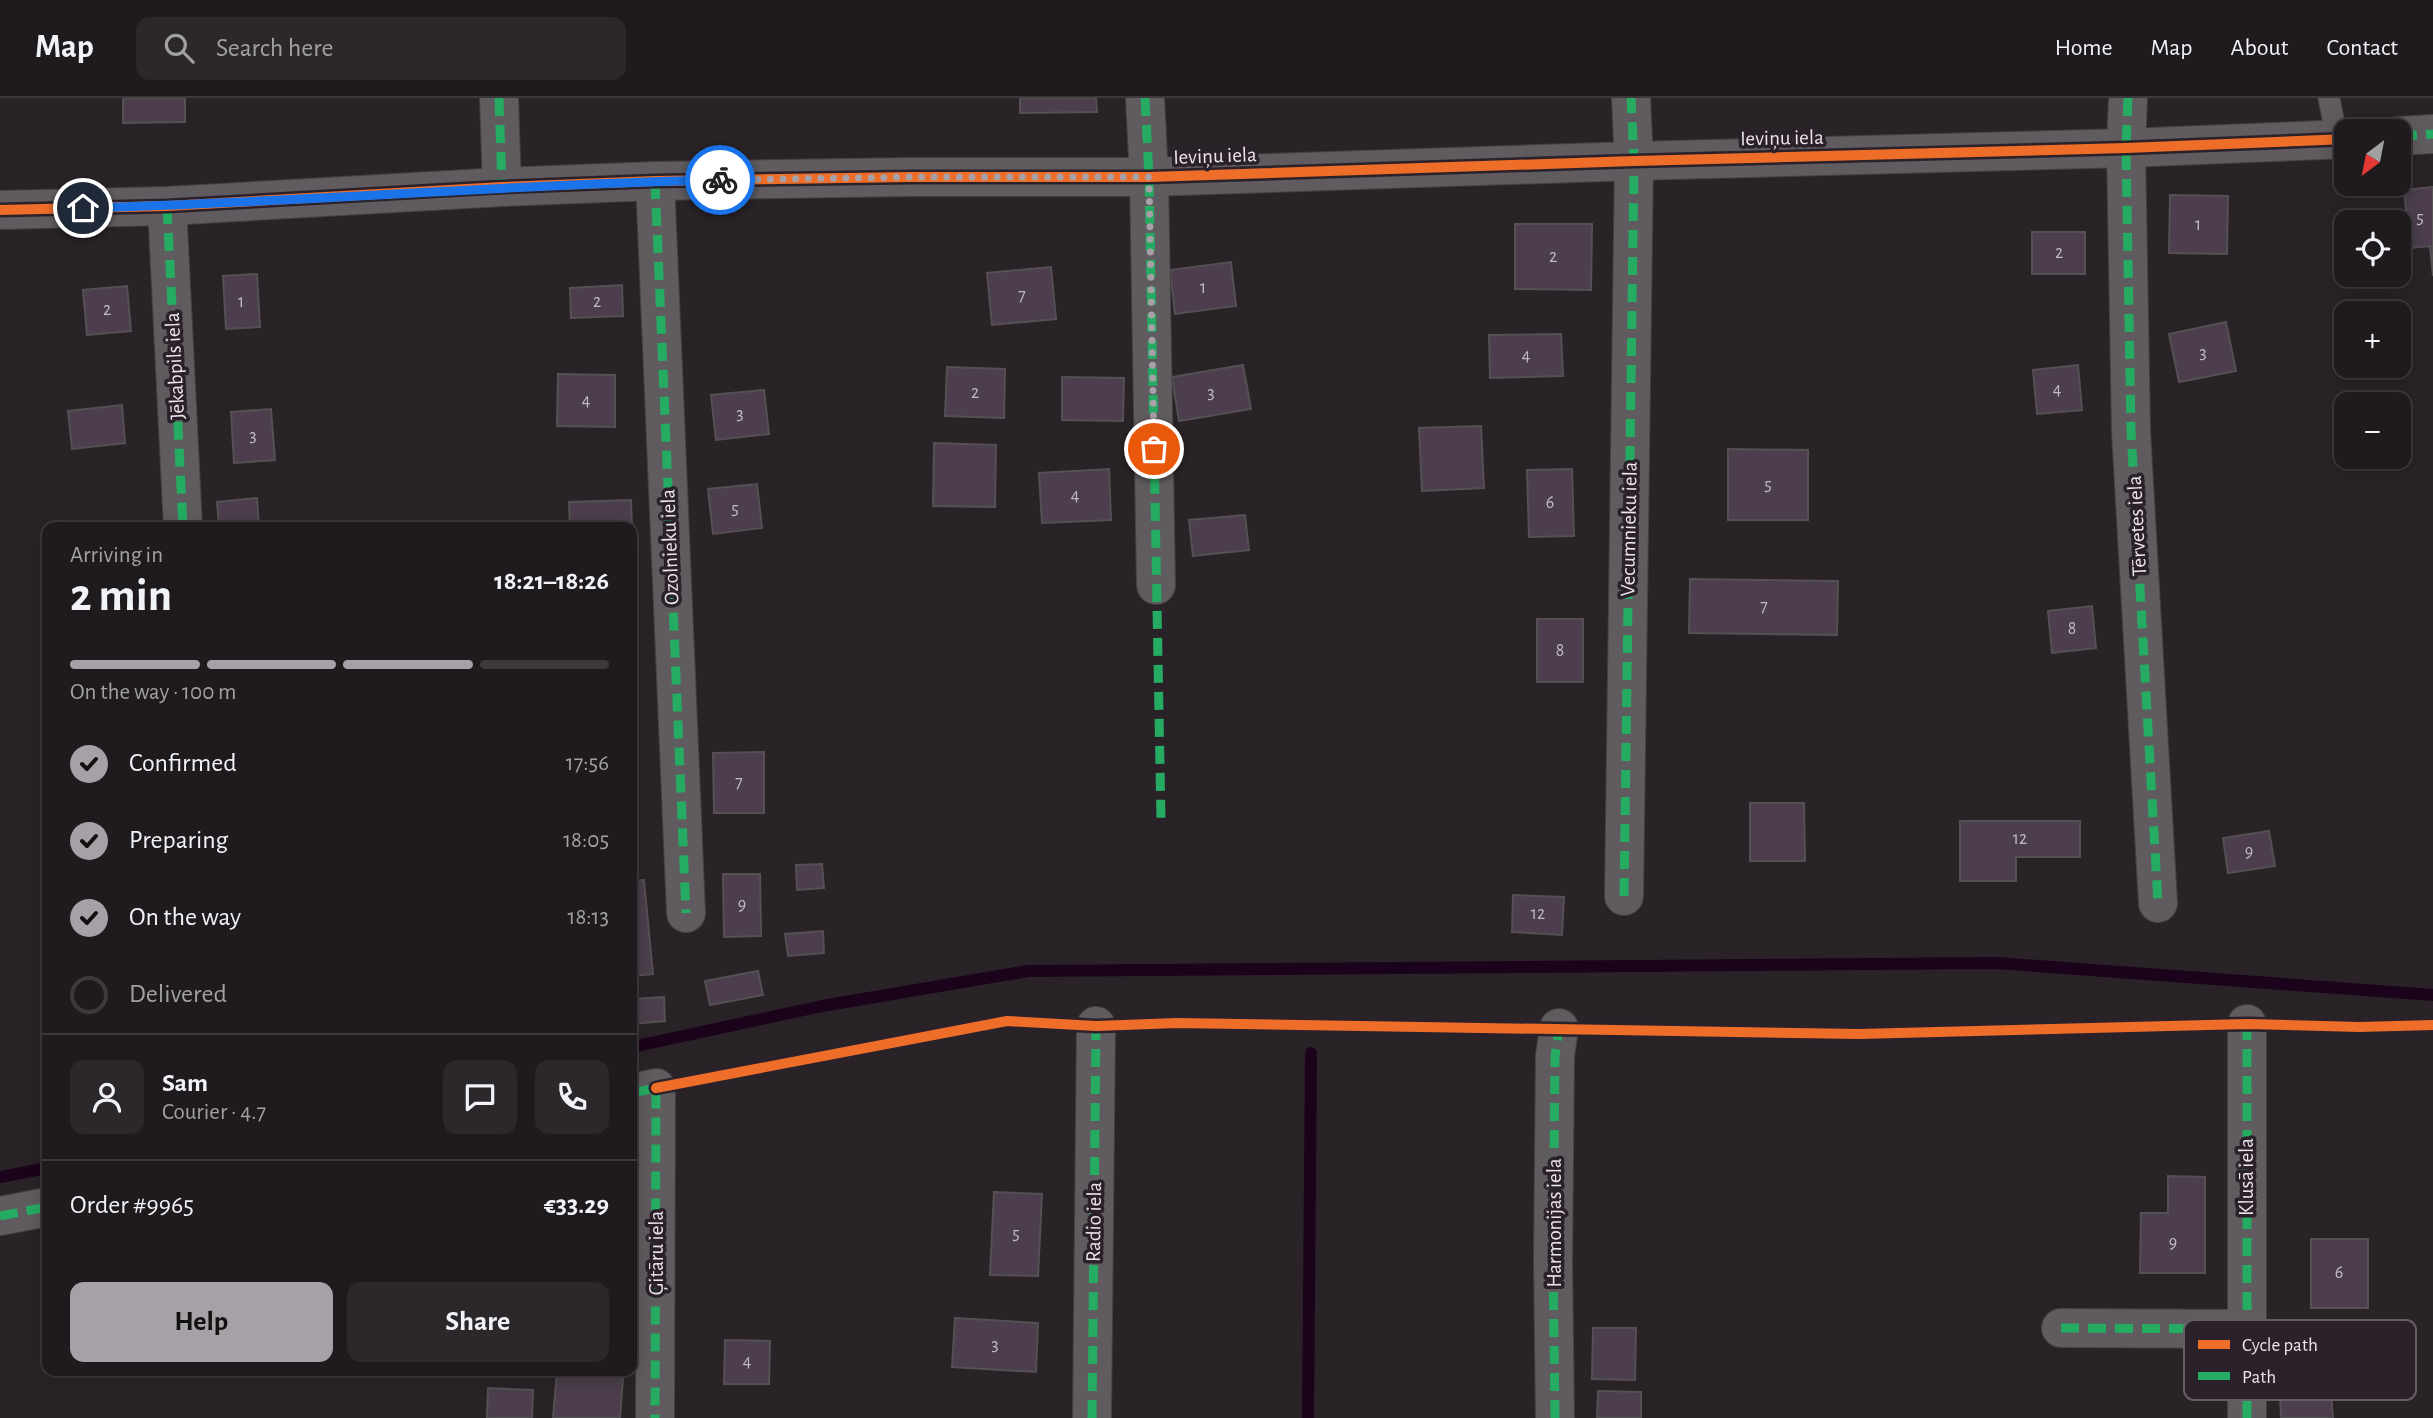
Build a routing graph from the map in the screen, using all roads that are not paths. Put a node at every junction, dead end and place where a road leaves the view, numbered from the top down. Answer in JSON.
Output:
{"nodes":[{"id":1,"x":499,"y":98,"type":"edge"},
{"id":2,"x":1145,"y":98,"type":"edge"},
{"id":3,"x":1631,"y":98,"type":"edge"},
{"id":4,"x":2128,"y":98,"type":"edge"},
{"id":5,"x":2329,"y":98,"type":"edge"},
{"id":6,"x":2336,"y":119,"type":"edge"},
{"id":7,"x":2433,"y":134,"type":"edge"},
{"id":8,"x":2412,"y":135,"type":"edge"},
{"id":9,"x":2334,"y":139,"type":"edge"},
{"id":10,"x":2126,"y":148,"type":"junction"},
{"id":11,"x":1634,"y":161,"type":"junction"},
{"id":12,"x":1149,"y":177,"type":"junction"},
{"id":13,"x":655,"y":181,"type":"junction"},
{"id":14,"x":502,"y":187,"type":"junction"},
{"id":15,"x":167,"y":206,"type":"junction"},
{"id":16,"x":0,"y":210,"type":"edge"},
{"id":17,"x":183,"y":522,"type":"edge"},
{"id":18,"x":1156,"y":585,"type":"dead end"},
{"id":19,"x":1624,"y":896,"type":"dead end"},
{"id":20,"x":2158,"y":903,"type":"dead end"},
{"id":21,"x":686,"y":914,"type":"dead end"},
{"id":22,"x":2247,"y":1024,"type":"dead end"},
{"id":23,"x":1096,"y":1026,"type":"dead end"},
{"id":24,"x":1559,"y":1028,"type":"dead end"},
{"id":25,"x":644,"y":1090,"type":"edge"},
{"id":26,"x":42,"y":1208,"type":"edge"},
{"id":27,"x":0,"y":1216,"type":"edge"},
{"id":28,"x":2245,"y":1320,"type":"edge"},
{"id":29,"x":2061,"y":1328,"type":"dead end"},
{"id":30,"x":2184,"y":1329,"type":"edge"},
{"id":31,"x":2247,"y":1400,"type":"edge"},
{"id":32,"x":655,"y":1418,"type":"edge"},
{"id":33,"x":1092,"y":1418,"type":"edge"},
{"id":34,"x":1555,"y":1418,"type":"edge"},
{"id":35,"x":2247,"y":1418,"type":"edge"}],
"edges":[{"from":1,"to":14,"type":"street"},
{"from":2,"to":12,"type":"street"},
{"from":3,"to":11,"type":"street","name":"Vecumnieku iela"},
{"from":4,"to":10,"type":"street","name":"Tērvetes iela"},
{"from":5,"to":6,"type":"lane"},
{"from":7,"to":8,"type":"street"},
{"from":9,"to":10,"type":"street","name":"Ieviņu iela"},
{"from":10,"to":11,"type":"street","name":"Ieviņu iela"},
{"from":10,"to":20,"type":"street","name":"Tērvetes iela"},
{"from":11,"to":12,"type":"street","name":"Ieviņu iela"},
{"from":11,"to":19,"type":"street","name":"Vecumnieku iela"},
{"from":12,"to":13,"type":"street","name":"Ieviņu iela"},
{"from":12,"to":18,"type":"street"},
{"from":13,"to":14,"type":"street","name":"Ieviņu iela"},
{"from":13,"to":21,"type":"street","name":"Ozolnieku iela"},
{"from":14,"to":15,"type":"street","name":"Ieviņu iela"},
{"from":15,"to":16,"type":"street","name":"Ieviņu iela"},
{"from":15,"to":17,"type":"street","name":"Jēkabpils iela"},
{"from":22,"to":28,"type":"street","name":"Klusā iela"},
{"from":23,"to":33,"type":"street","name":"Radio iela"},
{"from":24,"to":34,"type":"street","name":"Harmonijas iela"},
{"from":25,"to":32,"type":"street","name":"Ģitāru iela"},
{"from":26,"to":27,"type":"street"},
{"from":29,"to":30,"type":"street"},
{"from":31,"to":35,"type":"street","name":"Klusā iela"}]}
